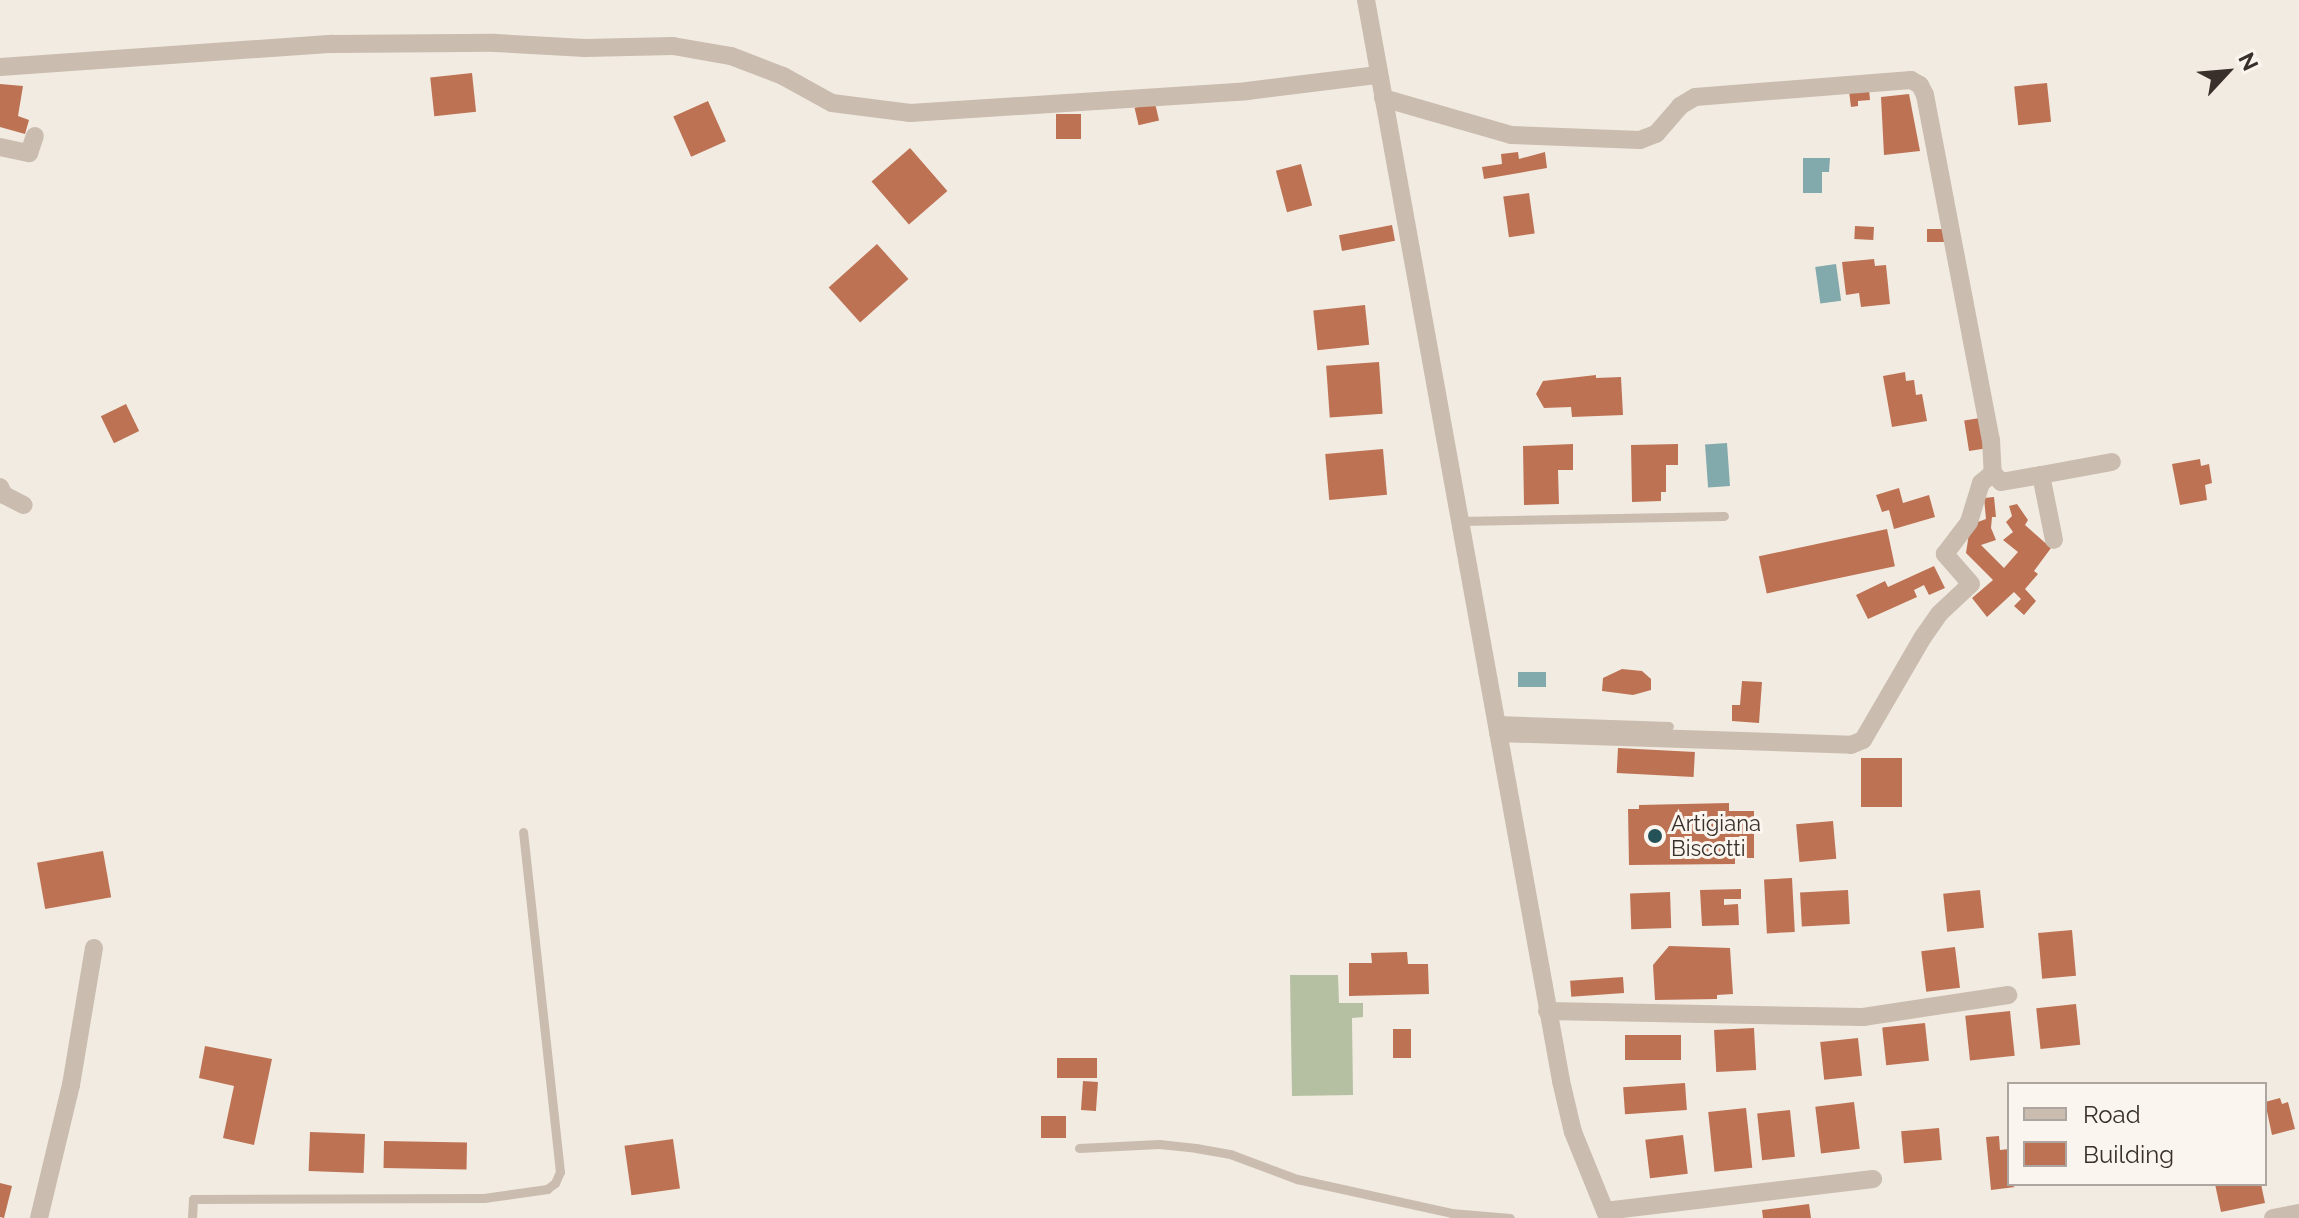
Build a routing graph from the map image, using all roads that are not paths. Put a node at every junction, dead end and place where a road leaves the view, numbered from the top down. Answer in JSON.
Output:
{"nodes":[{"id":1,"x":1366,"y":0,"type":"edge"},
{"id":2,"x":0,"y":67,"type":"edge"},
{"id":3,"x":1378,"y":75,"type":"junction"},
{"id":4,"x":1383,"y":98,"type":"junction"},
{"id":5,"x":35,"y":136,"type":"dead end"},
{"id":6,"x":0,"y":147,"type":"edge"},
{"id":7,"x":2112,"y":462,"type":"dead end"},
{"id":8,"x":1993,"y":473,"type":"junction"},
{"id":9,"x":2041,"y":475,"type":"junction"},
{"id":10,"x":0,"y":487,"type":"edge"},
{"id":11,"x":24,"y":505,"type":"dead end"},
{"id":12,"x":1724,"y":516,"type":"dead end"},
{"id":13,"x":1460,"y":521,"type":"junction"},
{"id":14,"x":2054,"y":540,"type":"dead end"},
{"id":15,"x":1497,"y":726,"type":"junction"},
{"id":16,"x":1669,"y":726,"type":"dead end"},
{"id":17,"x":523,"y":832,"type":"dead end"},
{"id":18,"x":94,"y":948,"type":"dead end"},
{"id":19,"x":2008,"y":995,"type":"dead end"},
{"id":20,"x":1547,"y":1011,"type":"junction"},
{"id":21,"x":1079,"y":1148,"type":"dead end"},
{"id":22,"x":1873,"y":1179,"type":"dead end"},
{"id":23,"x":2299,"y":1213,"type":"edge"},
{"id":24,"x":1606,"y":1215,"type":"edge"},
{"id":25,"x":39,"y":1218,"type":"edge"},
{"id":26,"x":192,"y":1218,"type":"edge"},
{"id":27,"x":1510,"y":1218,"type":"edge"},
{"id":28,"x":2273,"y":1218,"type":"edge"}],
"edges":[{"from":1,"to":3,"type":"street"},
{"from":2,"to":3,"type":"street"},
{"from":3,"to":4,"type":"street"},
{"from":4,"to":8,"type":"street"},
{"from":4,"to":13,"type":"street"},
{"from":5,"to":6,"type":"street"},
{"from":7,"to":9,"type":"street"},
{"from":8,"to":9,"type":"street"},
{"from":8,"to":15,"type":"street"},
{"from":9,"to":14,"type":"street"},
{"from":10,"to":11,"type":"street"},
{"from":12,"to":13,"type":"lane"},
{"from":13,"to":15,"type":"street"},
{"from":15,"to":16,"type":"lane"},
{"from":15,"to":20,"type":"street"},
{"from":17,"to":26,"type":"lane"},
{"from":18,"to":25,"type":"street"},
{"from":19,"to":20,"type":"street"},
{"from":20,"to":24,"type":"street"},
{"from":21,"to":27,"type":"lane"},
{"from":22,"to":24,"type":"street"},
{"from":23,"to":28,"type":"street"}]}
